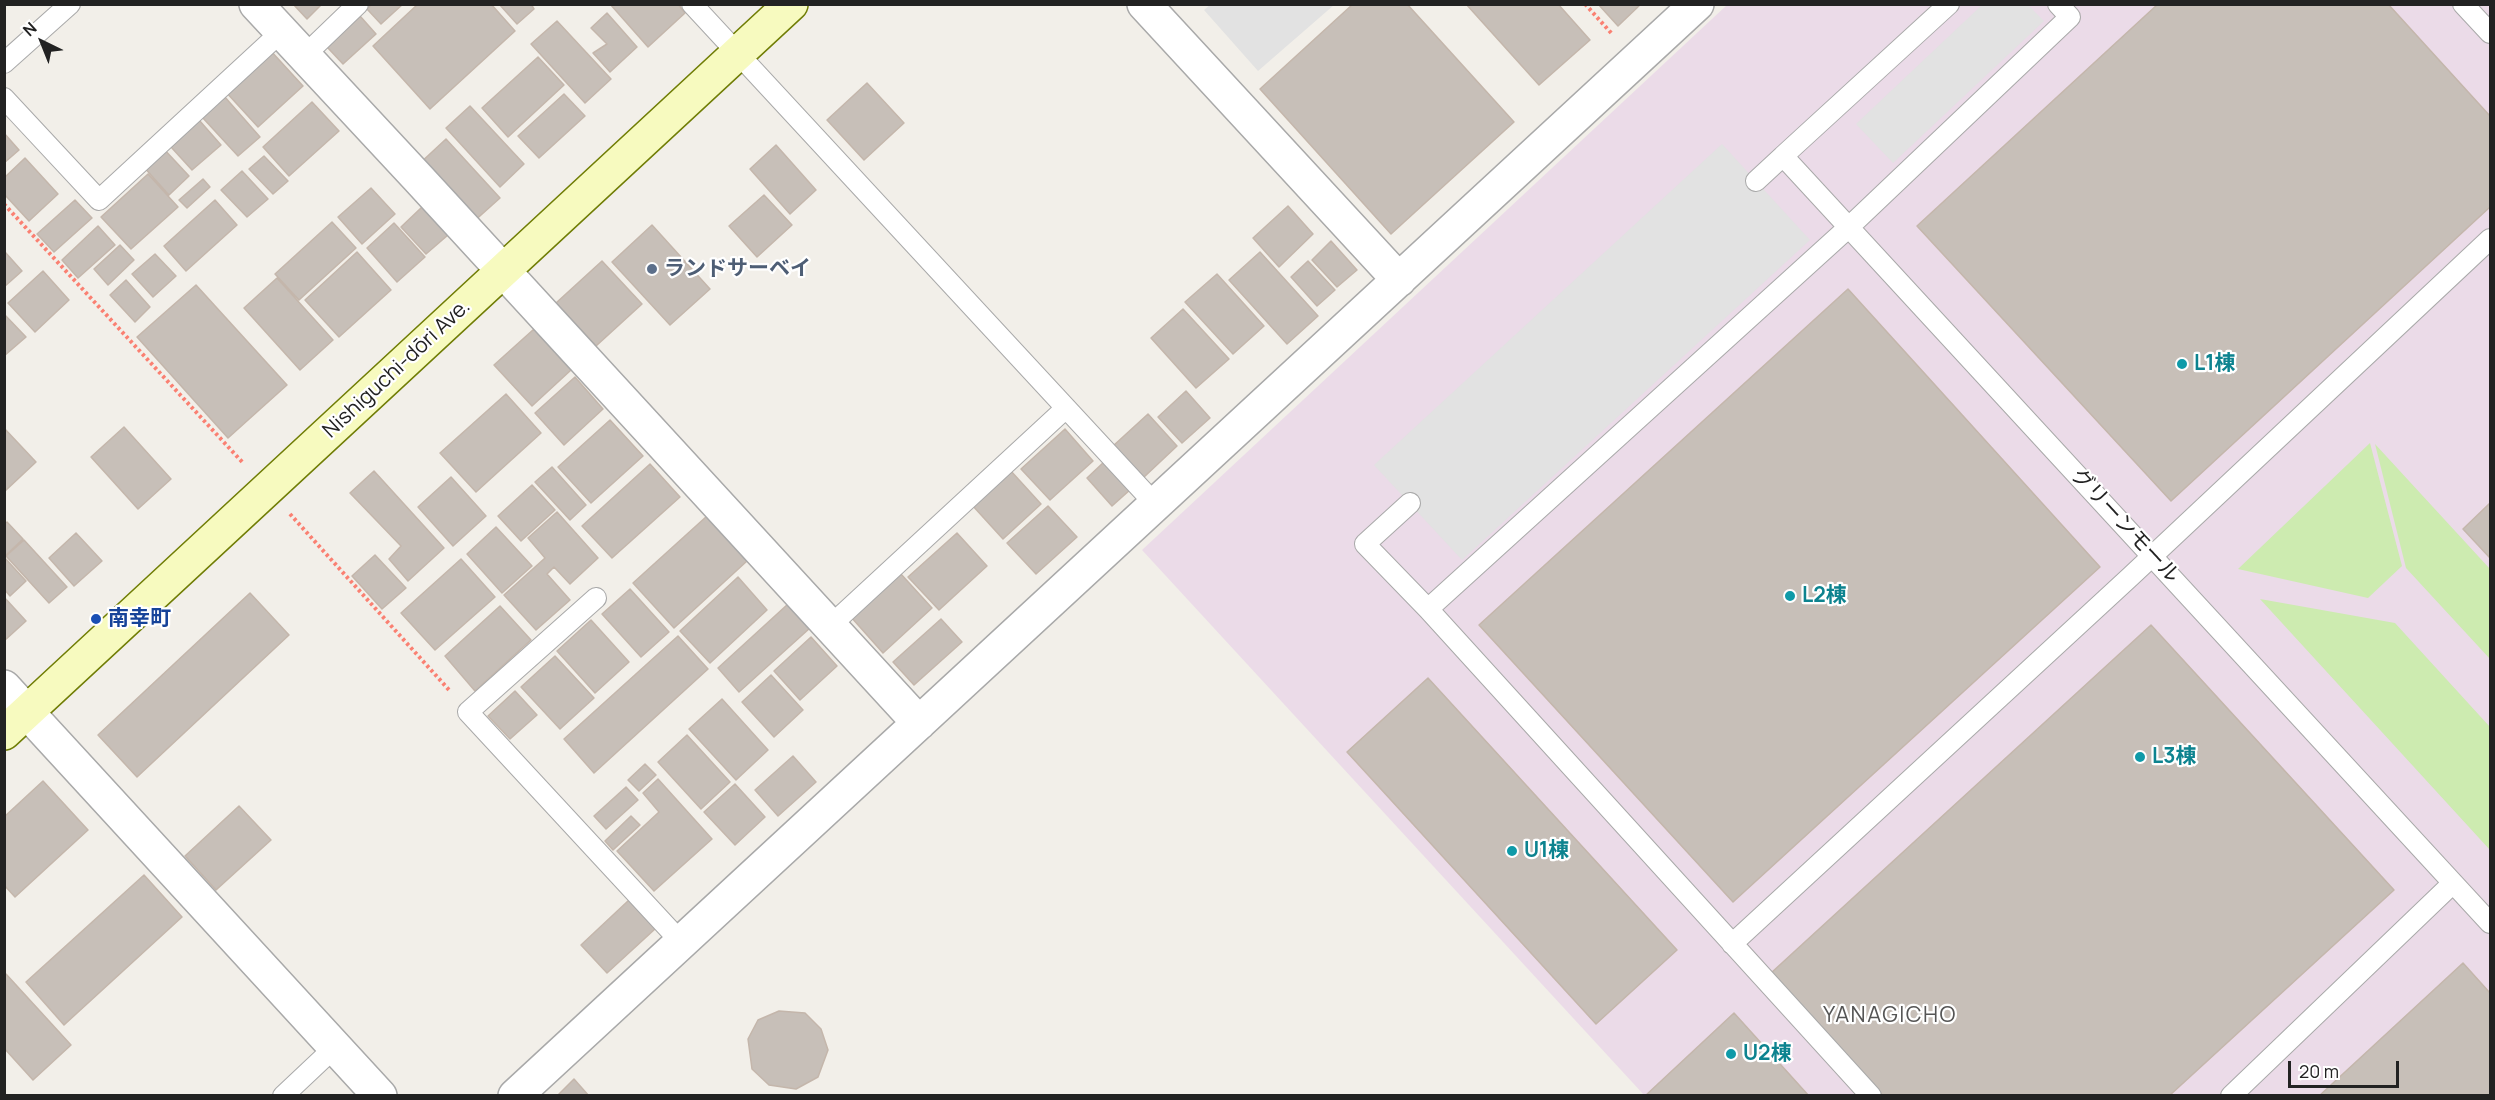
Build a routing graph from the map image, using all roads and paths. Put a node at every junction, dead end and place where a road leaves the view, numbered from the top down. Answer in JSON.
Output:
{"nodes":[{"id":1,"x":70,"y":4,"type":"edge"},
{"id":2,"x":256,"y":4,"type":"edge"},
{"id":3,"x":358,"y":4,"type":"edge"},
{"id":4,"x":692,"y":4,"type":"edge"},
{"id":5,"x":791,"y":4,"type":"edge"},
{"id":6,"x":1144,"y":4,"type":"edge"},
{"id":7,"x":1697,"y":4,"type":"edge"},
{"id":8,"x":1949,"y":4,"type":"edge"},
{"id":9,"x":2058,"y":4,"type":"edge"},
{"id":10,"x":2463,"y":4,"type":"edge"},
{"id":11,"x":281,"y":32,"type":"junction"},
{"id":12,"x":2490,"y":33,"type":"edge"},
{"id":13,"x":737,"y":54,"type":"junction"},
{"id":14,"x":304,"y":56,"type":"junction"},
{"id":15,"x":4,"y":63,"type":"edge"},
{"id":16,"x":4,"y":98,"type":"edge"},
{"id":17,"x":1783,"y":156,"type":"junction"},
{"id":18,"x":1756,"y":181,"type":"dead end"},
{"id":19,"x":4,"y":204,"type":"edge"},
{"id":20,"x":1849,"y":227,"type":"junction"},
{"id":21,"x":2490,"y":239,"type":"edge"},
{"id":22,"x":502,"y":272,"type":"junction"},
{"id":23,"x":1399,"y":280,"type":"junction"},
{"id":24,"x":1066,"y":408,"type":"junction"},
{"id":25,"x":267,"y":490,"type":"junction"},
{"id":26,"x":1410,"y":503,"type":"dead end"},
{"id":27,"x":1155,"y":504,"type":"junction"},
{"id":28,"x":2153,"y":556,"type":"junction"},
{"id":29,"x":596,"y":598,"type":"dead end"},
{"id":30,"x":1428,"y":609,"type":"junction"},
{"id":31,"x":830,"y":626,"type":"junction"},
{"id":32,"x":4,"y":687,"type":"edge"},
{"id":33,"x":468,"y":712,"type":"junction"},
{"id":34,"x":16,"y":723,"type":"edge"},
{"id":35,"x":919,"y":723,"type":"junction"},
{"id":36,"x":2453,"y":883,"type":"junction"},
{"id":37,"x":2490,"y":923,"type":"edge"},
{"id":38,"x":681,"y":942,"type":"junction"},
{"id":39,"x":1732,"y":944,"type":"junction"},
{"id":40,"x":335,"y":1047,"type":"junction"},
{"id":41,"x":283,"y":1095,"type":"edge"},
{"id":42,"x":380,"y":1095,"type":"edge"},
{"id":43,"x":515,"y":1095,"type":"edge"},
{"id":44,"x":1871,"y":1095,"type":"edge"},
{"id":45,"x":2231,"y":1095,"type":"edge"}],
"edges":[{"from":1,"to":15,"type":"lane"},
{"from":2,"to":11,"type":"street"},
{"from":3,"to":14,"type":"lane"},
{"from":4,"to":13,"type":"lane"},
{"from":5,"to":13,"type":"main road","name":"Nishiguchi-dōri Ave."},
{"from":6,"to":23,"type":"street"},
{"from":7,"to":23,"type":"street"},
{"from":8,"to":17,"type":"lane"},
{"from":9,"to":20,"type":"lane"},
{"from":10,"to":12,"type":"lane"},
{"from":11,"to":14,"type":"street"},
{"from":11,"to":16,"type":"lane"},
{"from":13,"to":22,"type":"main road","name":"Nishiguchi-dōri Ave."},
{"from":13,"to":24,"type":"lane"},
{"from":14,"to":22,"type":"street"},
{"from":17,"to":18,"type":"lane"},
{"from":17,"to":20,"type":"lane","name":"グリーンモール"},
{"from":19,"to":25,"type":"path"},
{"from":20,"to":28,"type":"lane","name":"グリーンモール"},
{"from":20,"to":30,"type":"lane"},
{"from":21,"to":28,"type":"lane"},
{"from":22,"to":25,"type":"main road","name":"Nishiguchi-dōri Ave."},
{"from":22,"to":31,"type":"street"},
{"from":23,"to":27,"type":"street"},
{"from":24,"to":27,"type":"lane"},
{"from":24,"to":31,"type":"lane"},
{"from":25,"to":33,"type":"path"},
{"from":25,"to":34,"type":"main road","name":"Nishiguchi-dōri Ave."},
{"from":26,"to":30,"type":"lane"},
{"from":27,"to":35,"type":"street"},
{"from":28,"to":36,"type":"lane","name":"グリーンモール"},
{"from":28,"to":39,"type":"lane"},
{"from":29,"to":33,"type":"lane"},
{"from":30,"to":39,"type":"lane"},
{"from":31,"to":35,"type":"street"},
{"from":32,"to":34,"type":"street"},
{"from":33,"to":38,"type":"lane"},
{"from":34,"to":40,"type":"street"},
{"from":35,"to":38,"type":"street"},
{"from":36,"to":37,"type":"lane","name":"グリーンモール"},
{"from":36,"to":45,"type":"lane"},
{"from":38,"to":43,"type":"street"},
{"from":39,"to":44,"type":"lane"},
{"from":40,"to":41,"type":"lane"},
{"from":40,"to":42,"type":"street"}]}
